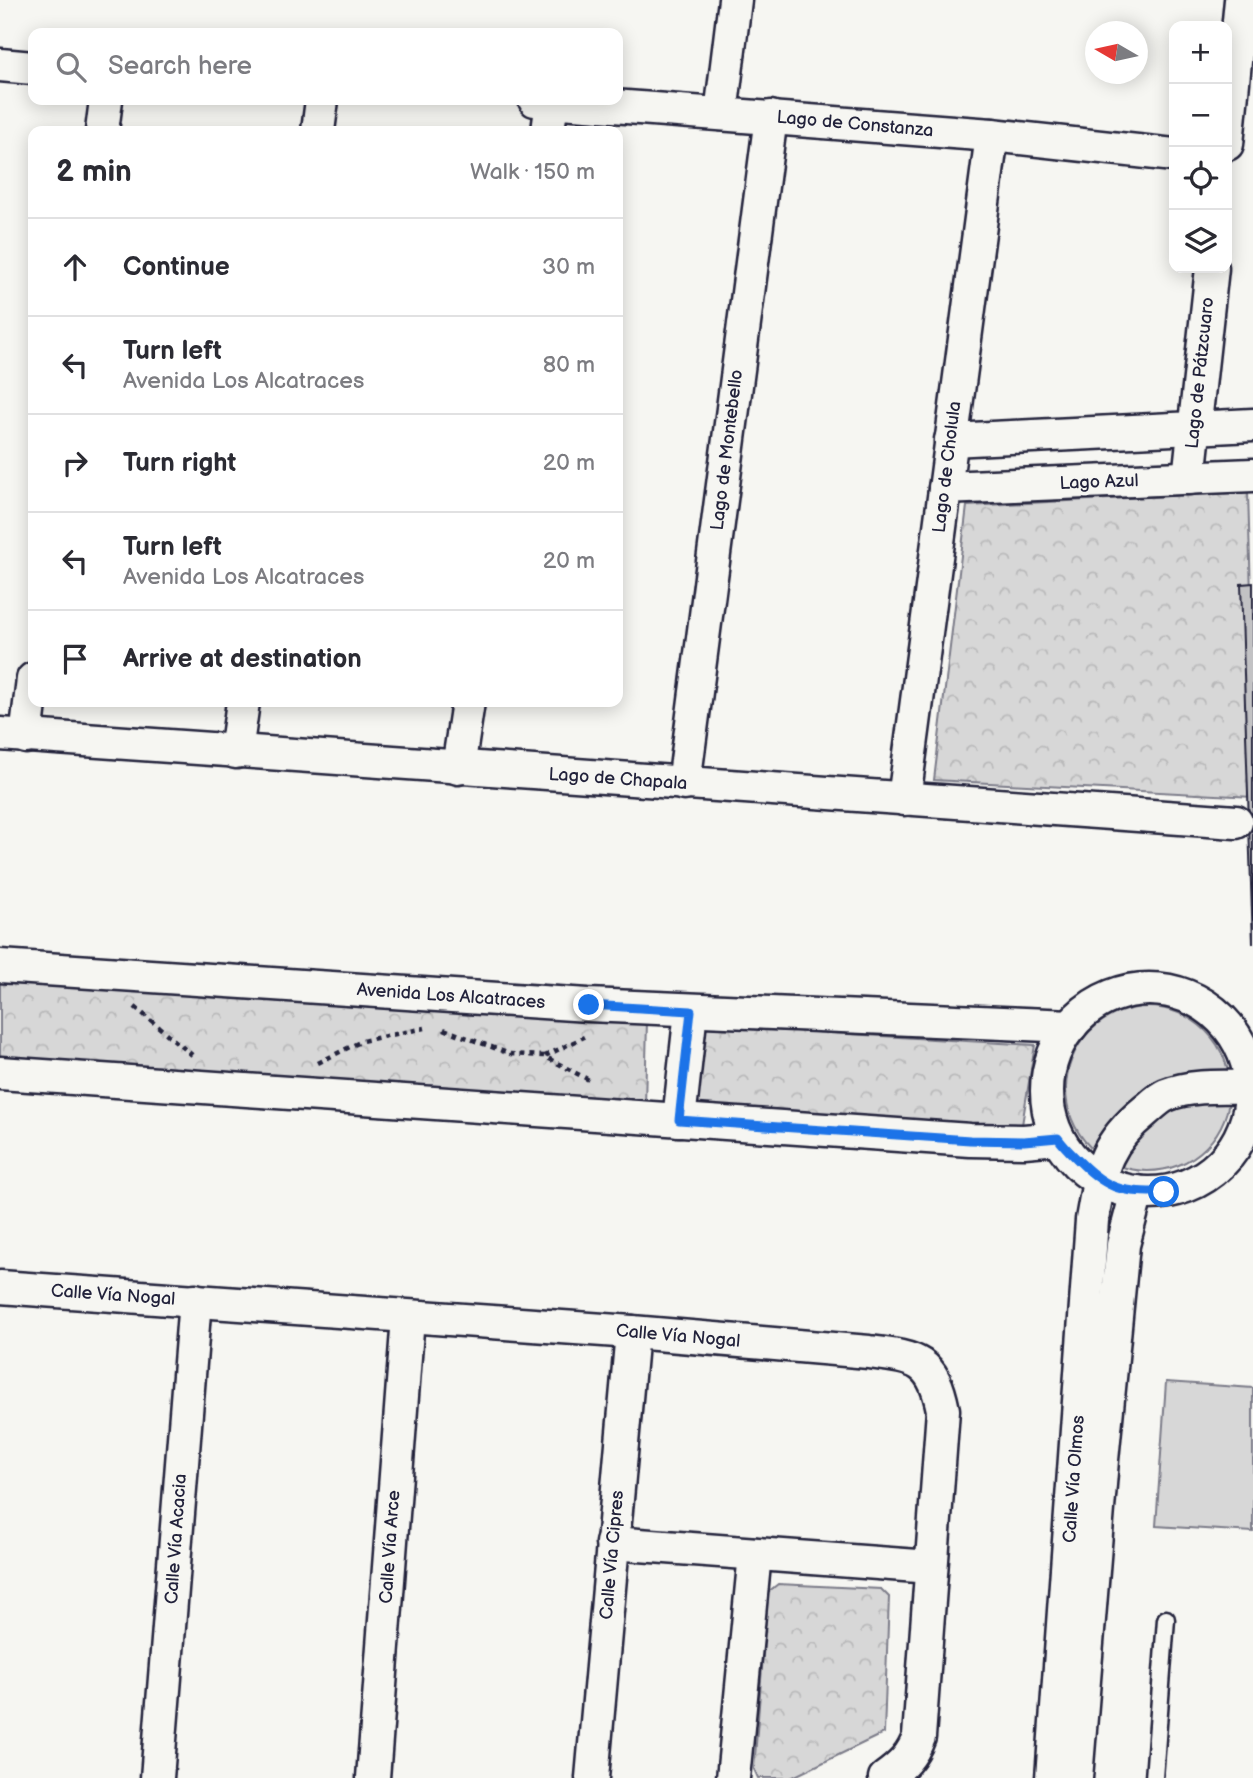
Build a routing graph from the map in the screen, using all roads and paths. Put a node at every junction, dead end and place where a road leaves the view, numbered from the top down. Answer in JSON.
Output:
{"nodes":[{"id":1,"x":735,"y":0,"type":"edge"},
{"id":2,"x":1241,"y":0,"type":"edge"},
{"id":3,"x":0,"y":65,"type":"edge"},
{"id":4,"x":28,"y":68,"type":"edge"},
{"id":5,"x":1232,"y":93,"type":"edge"},
{"id":6,"x":105,"y":105,"type":"edge"},
{"id":7,"x":321,"y":105,"type":"edge"},
{"id":8,"x":545,"y":111,"type":"edge"},
{"id":9,"x":721,"y":114,"type":"junction"},
{"id":10,"x":771,"y":117,"type":"junction"},
{"id":11,"x":103,"y":126,"type":"edge"},
{"id":12,"x":319,"y":126,"type":"edge"},
{"id":13,"x":992,"y":135,"type":"junction"},
{"id":14,"x":1169,"y":154,"type":"edge"},
{"id":15,"x":1211,"y":273,"type":"edge"},
{"id":16,"x":1253,"y":425,"type":"edge"},
{"id":17,"x":1193,"y":428,"type":"junction"},
{"id":18,"x":951,"y":440,"type":"junction"},
{"id":19,"x":1253,"y":475,"type":"edge"},
{"id":20,"x":1189,"y":478,"type":"junction"},
{"id":21,"x":945,"y":488,"type":"junction"},
{"id":22,"x":28,"y":693,"type":"edge"},
{"id":23,"x":242,"y":707,"type":"edge"},
{"id":24,"x":467,"y":707,"type":"edge"},
{"id":25,"x":13,"y":736,"type":"edge"},
{"id":26,"x":236,"y":752,"type":"junction"},
{"id":27,"x":458,"y":768,"type":"junction"},
{"id":28,"x":684,"y":784,"type":"junction"},
{"id":29,"x":904,"y":799,"type":"junction"},
{"id":30,"x":1236,"y":821,"type":"dead end"},
{"id":31,"x":0,"y":966,"type":"edge"},
{"id":32,"x":133,"y":1006,"type":"dead end"},
{"id":33,"x":691,"y":1011,"type":"junction"},
{"id":34,"x":1071,"y":1026,"type":"junction"},
{"id":35,"x":196,"y":1058,"type":"dead end"},
{"id":36,"x":315,"y":1064,"type":"dead end"},
{"id":37,"x":0,"y":1073,"type":"edge"},
{"id":38,"x":1253,"y":1087,"type":"edge"},
{"id":39,"x":604,"y":1114,"type":"junction"},
{"id":40,"x":679,"y":1120,"type":"junction"},
{"id":41,"x":1058,"y":1138,"type":"junction"},
{"id":42,"x":1099,"y":1181,"type":"junction"},
{"id":43,"x":1137,"y":1192,"type":"junction"},
{"id":44,"x":0,"y":1287,"type":"edge"},
{"id":45,"x":195,"y":1300,"type":"junction"},
{"id":46,"x":408,"y":1317,"type":"junction"},
{"id":47,"x":632,"y":1332,"type":"junction"},
{"id":48,"x":612,"y":1543,"type":"junction"},
{"id":49,"x":755,"y":1554,"type":"junction"},
{"id":50,"x":931,"y":1567,"type":"junction"},
{"id":51,"x":1166,"y":1619,"type":"dead end"},
{"id":52,"x":157,"y":1778,"type":"edge"},
{"id":53,"x":373,"y":1778,"type":"edge"},
{"id":54,"x":592,"y":1778,"type":"edge"},
{"id":55,"x":733,"y":1778,"type":"edge"},
{"id":56,"x":885,"y":1778,"type":"edge"},
{"id":57,"x":1052,"y":1778,"type":"edge"},
{"id":58,"x":1076,"y":1778,"type":"edge"},
{"id":59,"x":1154,"y":1778,"type":"edge"}],
"edges":[{"from":1,"to":9,"type":"street"},
{"from":2,"to":5,"type":"street"},
{"from":3,"to":4,"type":"street"},
{"from":6,"to":11,"type":"street"},
{"from":7,"to":12,"type":"street"},
{"from":8,"to":9,"type":"street","name":"Lago de Constanza"},
{"from":9,"to":10,"type":"street","name":"Lago de Constanza"},
{"from":10,"to":13,"type":"street","name":"Lago de Constanza"},
{"from":10,"to":28,"type":"street","name":"Lago de Montebello"},
{"from":13,"to":14,"type":"street","name":"Lago de Constanza"},
{"from":13,"to":18,"type":"street","name":"Lago de Cholula"},
{"from":15,"to":17,"type":"street","name":"Lago de Pátzcuaro"},
{"from":16,"to":17,"type":"street"},
{"from":17,"to":18,"type":"street"},
{"from":17,"to":20,"type":"street","name":"Lago de Pátzcuaro"},
{"from":18,"to":21,"type":"street","name":"Lago de Cholula"},
{"from":19,"to":20,"type":"street","name":"Lago Azul"},
{"from":20,"to":21,"type":"street","name":"Lago Azul"},
{"from":21,"to":29,"type":"street","name":"Lago de Cholula"},
{"from":22,"to":25,"type":"street"},
{"from":23,"to":26,"type":"street"},
{"from":24,"to":27,"type":"street"},
{"from":25,"to":26,"type":"street","name":"Lago de Chapala"},
{"from":26,"to":27,"type":"street","name":"Lago de Chapala"},
{"from":27,"to":28,"type":"street","name":"Lago de Chapala"},
{"from":28,"to":29,"type":"street","name":"Lago de Chapala"},
{"from":29,"to":30,"type":"street","name":"Lago de Chapala"},
{"from":31,"to":33,"type":"street","name":"Avenida Los Alcatraces"},
{"from":32,"to":35,"type":"path"},
{"from":33,"to":34,"type":"street","name":"Avenida Los Alcatraces"},
{"from":33,"to":40,"type":"street"},
{"from":34,"to":38,"type":"street"},
{"from":34,"to":41,"type":"street"},
{"from":36,"to":39,"type":"path"},
{"from":37,"to":39,"type":"street"},
{"from":38,"to":42,"type":"street"},
{"from":38,"to":43,"type":"street"},
{"from":39,"to":40,"type":"street"},
{"from":40,"to":41,"type":"street"},
{"from":41,"to":42,"type":"street"},
{"from":42,"to":43,"type":"street"},
{"from":42,"to":57,"type":"street","name":"Calle Vía Olmos"},
{"from":43,"to":58,"type":"street","name":"Calle Vía Olmos"},
{"from":44,"to":45,"type":"street","name":"Calle Vía Nogal"},
{"from":45,"to":46,"type":"street","name":"Calle Vía Nogal"},
{"from":45,"to":52,"type":"street","name":"Calle Vía Acacia"},
{"from":46,"to":47,"type":"street","name":"Calle Vía Nogal"},
{"from":46,"to":53,"type":"street","name":"Calle Vía Arce"},
{"from":47,"to":48,"type":"street","name":"Calle Vía Cipres"},
{"from":47,"to":50,"type":"street","name":"Calle Vía Nogal"},
{"from":48,"to":49,"type":"street"},
{"from":48,"to":54,"type":"street","name":"Calle Vía Cipres"},
{"from":49,"to":50,"type":"street"},
{"from":49,"to":55,"type":"street"},
{"from":50,"to":56,"type":"street","name":"Calle Vía Nogal"},
{"from":51,"to":59,"type":"lane"}]}
